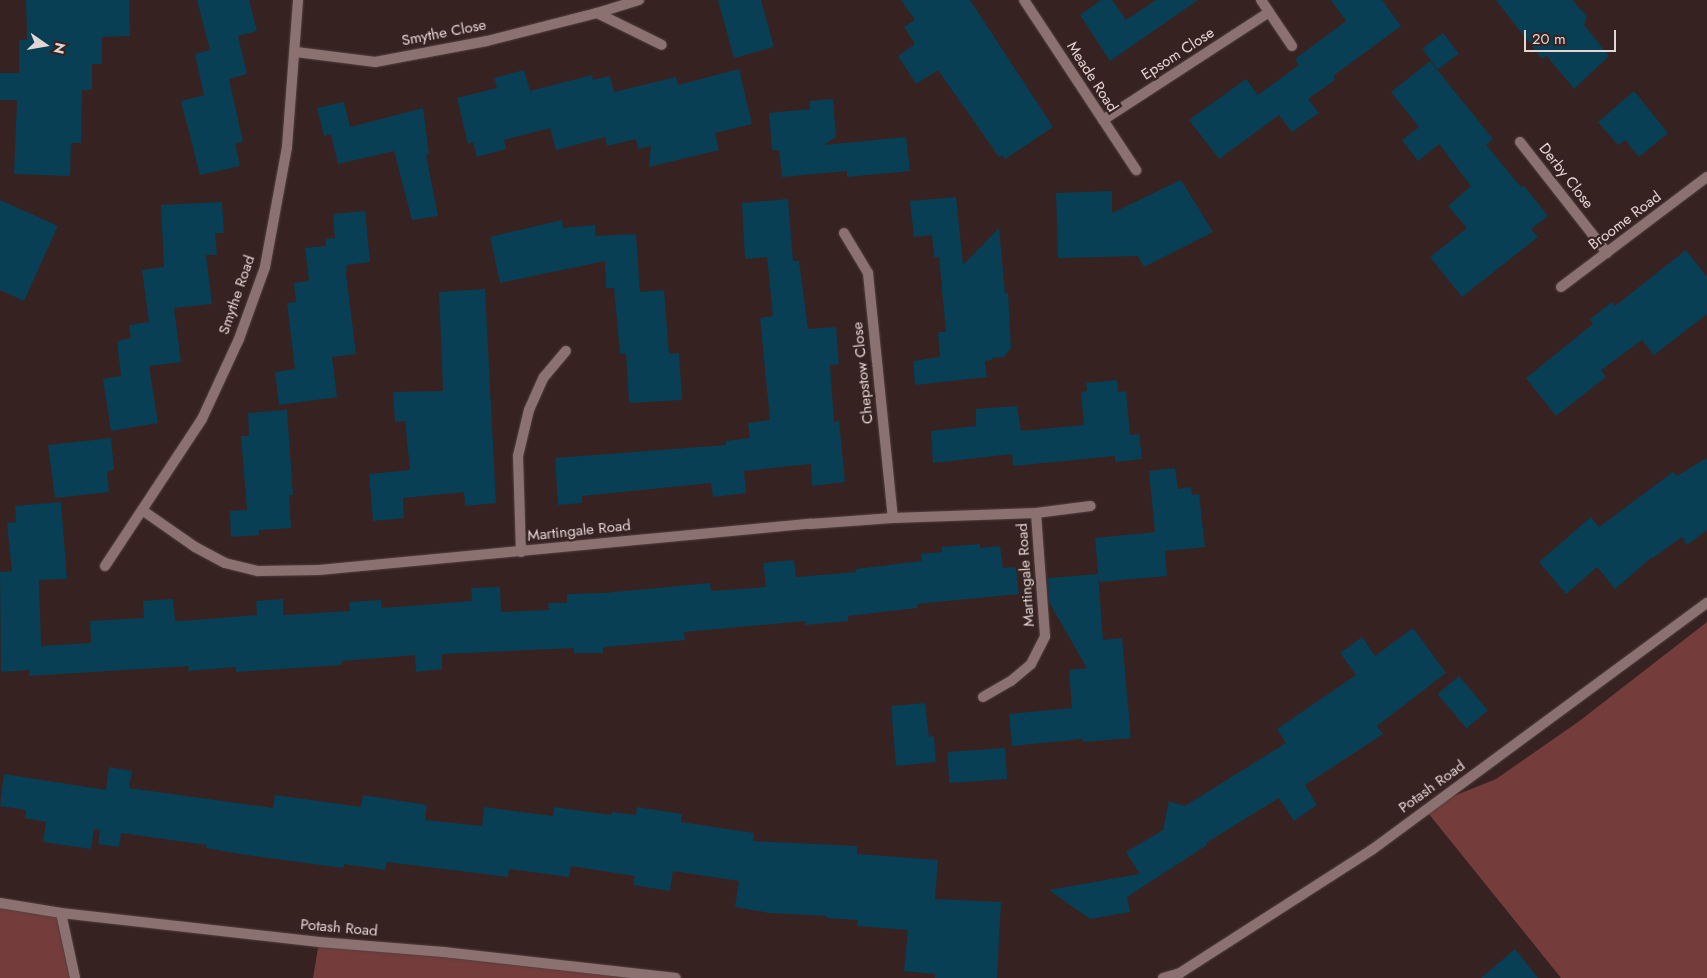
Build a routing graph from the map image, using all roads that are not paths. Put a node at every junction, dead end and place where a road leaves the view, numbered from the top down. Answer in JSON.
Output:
{"nodes":[{"id":1,"x":298,"y":0,"type":"edge"},
{"id":2,"x":639,"y":0,"type":"edge"},
{"id":3,"x":1024,"y":0,"type":"edge"},
{"id":4,"x":1261,"y":0,"type":"edge"},
{"id":5,"x":1269,"y":12,"type":"junction"},
{"id":6,"x":597,"y":13,"type":"junction"},
{"id":7,"x":662,"y":44,"type":"dead end"},
{"id":8,"x":1292,"y":46,"type":"dead end"},
{"id":9,"x":296,"y":52,"type":"junction"},
{"id":10,"x":1103,"y":120,"type":"junction"},
{"id":11,"x":1520,"y":142,"type":"dead end"},
{"id":12,"x":1136,"y":170,"type":"dead end"},
{"id":13,"x":1707,"y":177,"type":"edge"},
{"id":14,"x":844,"y":233,"type":"dead end"},
{"id":15,"x":1607,"y":253,"type":"junction"},
{"id":16,"x":1561,"y":288,"type":"dead end"},
{"id":17,"x":566,"y":351,"type":"dead end"},
{"id":18,"x":1091,"y":506,"type":"dead end"},
{"id":19,"x":142,"y":510,"type":"junction"},
{"id":20,"x":1036,"y":513,"type":"junction"},
{"id":21,"x":893,"y":518,"type":"junction"},
{"id":22,"x":521,"y":552,"type":"junction"},
{"id":23,"x":105,"y":566,"type":"dead end"},
{"id":24,"x":1707,"y":603,"type":"edge"},
{"id":25,"x":983,"y":697,"type":"dead end"},
{"id":26,"x":0,"y":903,"type":"edge"},
{"id":27,"x":62,"y":913,"type":"junction"},
{"id":28,"x":75,"y":978,"type":"edge"},
{"id":29,"x":676,"y":978,"type":"edge"},
{"id":30,"x":1163,"y":978,"type":"edge"}],
"edges":[{"from":1,"to":9,"type":"street","name":"Smythe Road"},
{"from":2,"to":6,"type":"street","name":"Smythe Close"},
{"from":3,"to":10,"type":"street","name":"Meade Road"},
{"from":4,"to":5,"type":"street"},
{"from":5,"to":8,"type":"street"},
{"from":5,"to":10,"type":"street","name":"Epsom Close"},
{"from":6,"to":7,"type":"street"},
{"from":6,"to":9,"type":"street","name":"Smythe Close"},
{"from":9,"to":19,"type":"street","name":"Smythe Road"},
{"from":10,"to":12,"type":"street","name":"Meade Road"},
{"from":11,"to":15,"type":"street","name":"Derby Close"},
{"from":13,"to":15,"type":"street","name":"Broome Road"},
{"from":14,"to":21,"type":"street","name":"Chepstow Close"},
{"from":15,"to":16,"type":"street","name":"Broome Road"},
{"from":17,"to":22,"type":"street"},
{"from":18,"to":20,"type":"street","name":"Martingale Road"},
{"from":19,"to":22,"type":"street","name":"Martingale Road"},
{"from":19,"to":23,"type":"street","name":"Smythe Road"},
{"from":20,"to":21,"type":"street","name":"Martingale Road"},
{"from":20,"to":25,"type":"street","name":"Martingale Road"},
{"from":21,"to":22,"type":"street","name":"Martingale Road"},
{"from":24,"to":30,"type":"street","name":"Potash Road"},
{"from":26,"to":27,"type":"street","name":"Potash Road"},
{"from":27,"to":28,"type":"street"},
{"from":27,"to":29,"type":"street","name":"Potash Road"}]}
